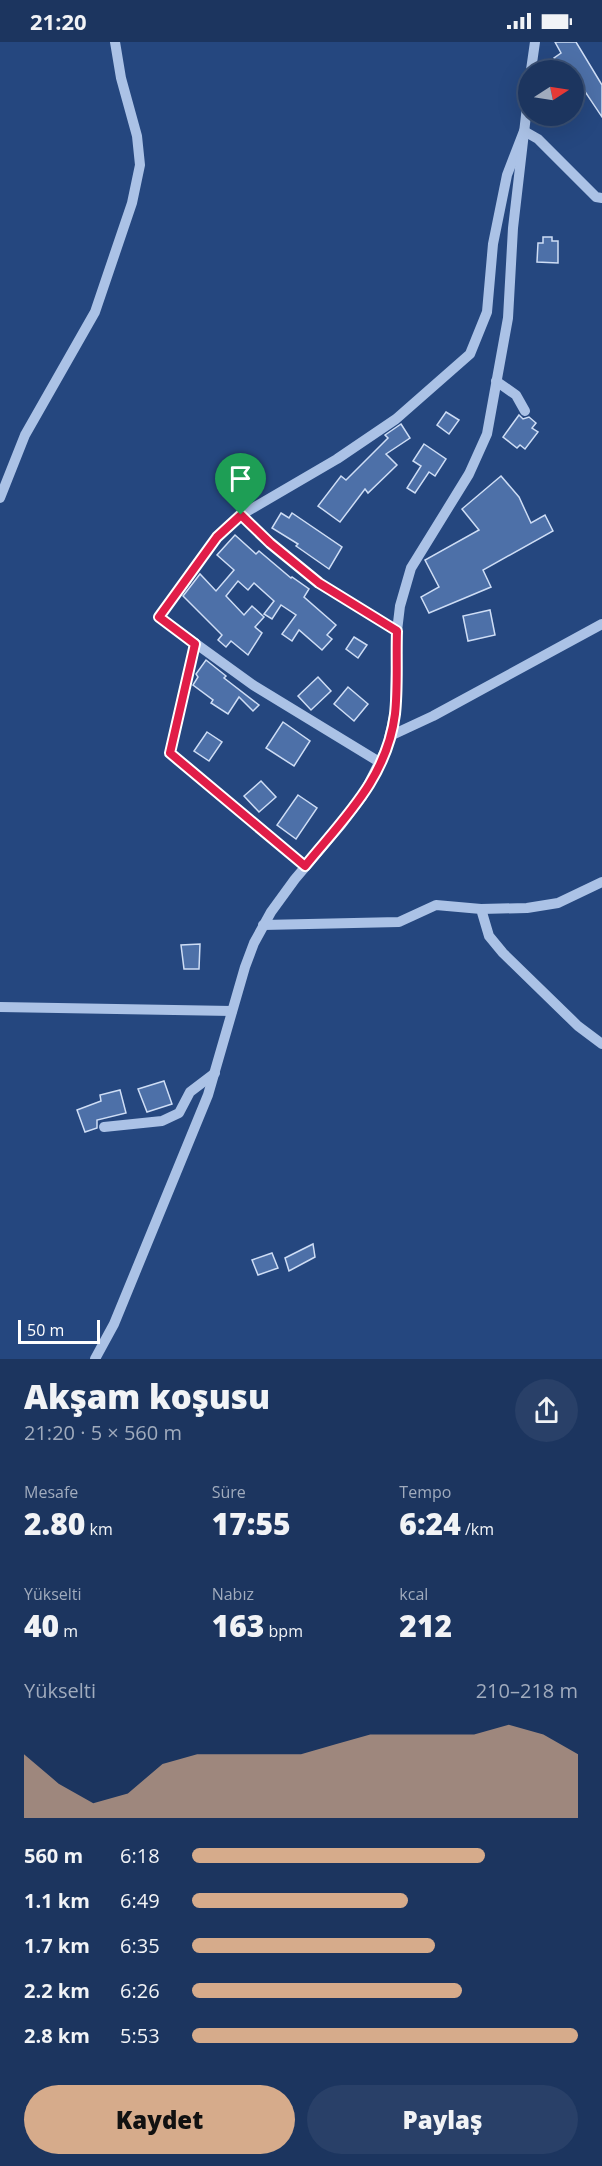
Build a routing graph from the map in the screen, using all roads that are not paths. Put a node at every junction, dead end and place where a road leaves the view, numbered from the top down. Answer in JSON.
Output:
{"nodes":[{"id":1,"x":115,"y":42,"type":"edge"},
{"id":2,"x":535,"y":42,"type":"edge"},
{"id":3,"x":532,"y":60,"type":"edge"},
{"id":4,"x":525,"y":126,"type":"edge"},
{"id":5,"x":524,"y":131,"type":"junction"},
{"id":6,"x":602,"y":198,"type":"edge"},
{"id":7,"x":496,"y":381,"type":"junction"},
{"id":8,"x":525,"y":411,"type":"dead end"},
{"id":9,"x":0,"y":498,"type":"edge"},
{"id":10,"x":241,"y":515,"type":"junction"},
{"id":11,"x":602,"y":624,"type":"edge"},
{"id":12,"x":397,"y":631,"type":"junction"},
{"id":13,"x":195,"y":644,"type":"junction"},
{"id":14,"x":390,"y":736,"type":"junction"},
{"id":15,"x":381,"y":763,"type":"junction"},
{"id":16,"x":305,"y":866,"type":"junction"},
{"id":17,"x":602,"y":882,"type":"edge"},
{"id":18,"x":481,"y":909,"type":"junction"},
{"id":19,"x":263,"y":925,"type":"junction"},
{"id":20,"x":0,"y":1007,"type":"edge"},
{"id":21,"x":232,"y":1011,"type":"junction"},
{"id":22,"x":602,"y":1044,"type":"edge"},
{"id":23,"x":215,"y":1073,"type":"junction"},
{"id":24,"x":104,"y":1127,"type":"dead end"},
{"id":25,"x":95,"y":1359,"type":"edge"}],
"edges":[{"from":1,"to":9,"type":"street"},
{"from":2,"to":3,"type":"street"},
{"from":4,"to":5,"type":"street"},
{"from":5,"to":6,"type":"street"},
{"from":5,"to":7,"type":"street"},
{"from":5,"to":10,"type":"street"},
{"from":7,"to":8,"type":"street"},
{"from":7,"to":12,"type":"street"},
{"from":10,"to":12,"type":"street"},
{"from":10,"to":13,"type":"street"},
{"from":11,"to":14,"type":"street"},
{"from":12,"to":14,"type":"street"},
{"from":13,"to":15,"type":"street"},
{"from":13,"to":16,"type":"street"},
{"from":14,"to":15,"type":"street"},
{"from":15,"to":16,"type":"street"},
{"from":16,"to":19,"type":"street"},
{"from":17,"to":18,"type":"street"},
{"from":18,"to":19,"type":"street"},
{"from":18,"to":22,"type":"street"},
{"from":19,"to":21,"type":"street"},
{"from":20,"to":21,"type":"street"},
{"from":21,"to":23,"type":"street"},
{"from":23,"to":24,"type":"street"},
{"from":23,"to":25,"type":"street"}]}
